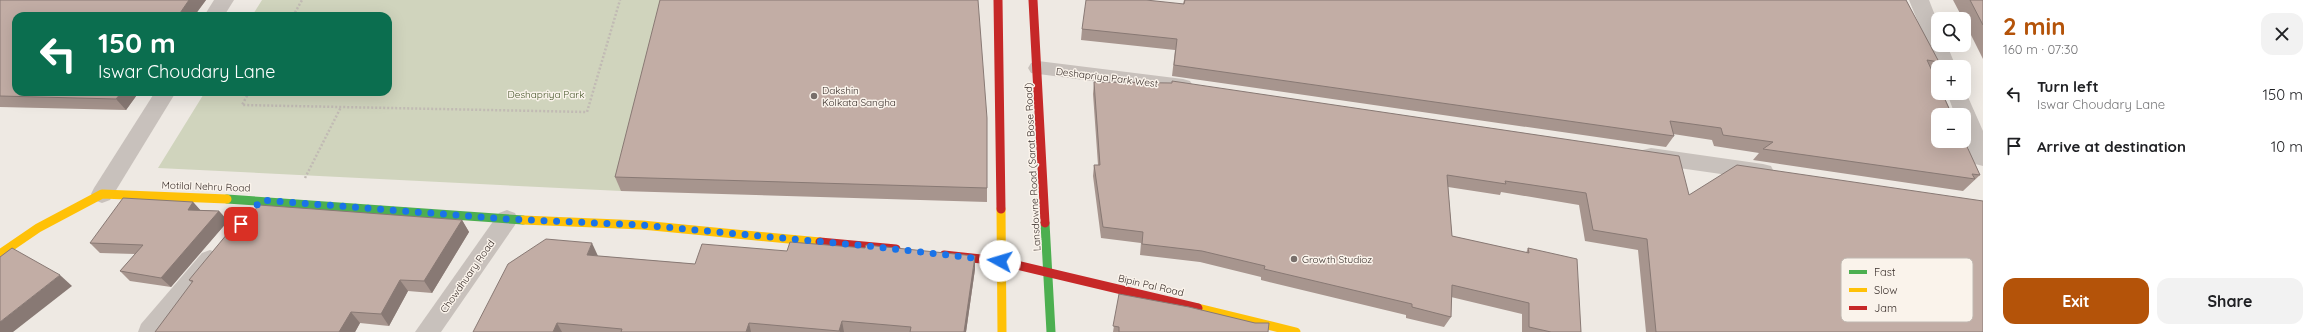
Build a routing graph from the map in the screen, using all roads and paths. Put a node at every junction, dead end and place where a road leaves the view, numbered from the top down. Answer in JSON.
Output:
{"nodes":[{"id":1,"x":224,"y":0,"type":"edge"},
{"id":2,"x":302,"y":0,"type":"edge"},
{"id":3,"x":620,"y":0,"type":"edge"},
{"id":4,"x":998,"y":0,"type":"edge"},
{"id":5,"x":1033,"y":0,"type":"edge"},
{"id":6,"x":1919,"y":0,"type":"edge"},
{"id":7,"x":216,"y":12,"type":"edge"},
{"id":8,"x":294,"y":12,"type":"edge"},
{"id":9,"x":1943,"y":60,"type":"edge"},
{"id":10,"x":1038,"y":68,"type":"junction"},
{"id":11,"x":1204,"y":89,"type":"edge"},
{"id":12,"x":163,"y":96,"type":"edge"},
{"id":13,"x":247,"y":96,"type":"edge"},
{"id":14,"x":1960,"y":100,"type":"edge"},
{"id":15,"x":341,"y":107,"type":"junction"},
{"id":16,"x":1629,"y":153,"type":"edge"},
{"id":17,"x":1983,"y":158,"type":"edge"},
{"id":18,"x":1786,"y":176,"type":"edge"},
{"id":19,"x":102,"y":194,"type":"junction"},
{"id":20,"x":261,"y":200,"type":"junction"},
{"id":21,"x":294,"y":202,"type":"junction"},
{"id":22,"x":507,"y":219,"type":"junction"},
{"id":23,"x":241,"y":224,"type":"edge"},
{"id":24,"x":226,"y":242,"type":"edge"},
{"id":25,"x":907,"y":250,"type":"edge"},
{"id":26,"x":0,"y":254,"type":"edge"},
{"id":27,"x":938,"y":254,"type":"edge"},
{"id":28,"x":1000,"y":261,"type":"junction"},
{"id":29,"x":1050,"y":272,"type":"junction"},
{"id":30,"x":150,"y":332,"type":"edge"},
{"id":31,"x":427,"y":332,"type":"edge"},
{"id":32,"x":1002,"y":332,"type":"edge"},
{"id":33,"x":1051,"y":332,"type":"edge"},
{"id":34,"x":1296,"y":332,"type":"edge"}],
"edges":[{"from":1,"to":7,"type":"street"},
{"from":2,"to":8,"type":"path"},
{"from":3,"to":15,"type":"path"},
{"from":4,"to":28,"type":"street"},
{"from":5,"to":10,"type":"street","name":"Lansdowne Road (Sarat Bose Road)"},
{"from":6,"to":9,"type":"street"},
{"from":10,"to":11,"type":"street","name":"Deshapriya Park West"},
{"from":10,"to":29,"type":"street","name":"Lansdowne Road (Sarat Bose Road)"},
{"from":12,"to":19,"type":"street"},
{"from":13,"to":15,"type":"path"},
{"from":14,"to":17,"type":"street"},
{"from":15,"to":21,"type":"path"},
{"from":16,"to":18,"type":"street"},
{"from":19,"to":20,"type":"street","name":"Motilal Nehru Road"},
{"from":19,"to":26,"type":"street"},
{"from":20,"to":21,"type":"street","name":"Motilal Nehru Road"},
{"from":20,"to":23,"type":"street"},
{"from":21,"to":22,"type":"street","name":"Motilal Nehru Road"},
{"from":22,"to":25,"type":"street","name":"Motilal Nehru Road"},
{"from":22,"to":31,"type":"street","name":"Chowdhuary Road"},
{"from":24,"to":30,"type":"street"},
{"from":27,"to":28,"type":"street"},
{"from":28,"to":29,"type":"street","name":"Bipin Pal Road"},
{"from":28,"to":32,"type":"street"},
{"from":29,"to":33,"type":"street","name":"Lansdowne Road (Sarat Bose Road)"},
{"from":29,"to":34,"type":"street","name":"Bipin Pal Road"}]}
